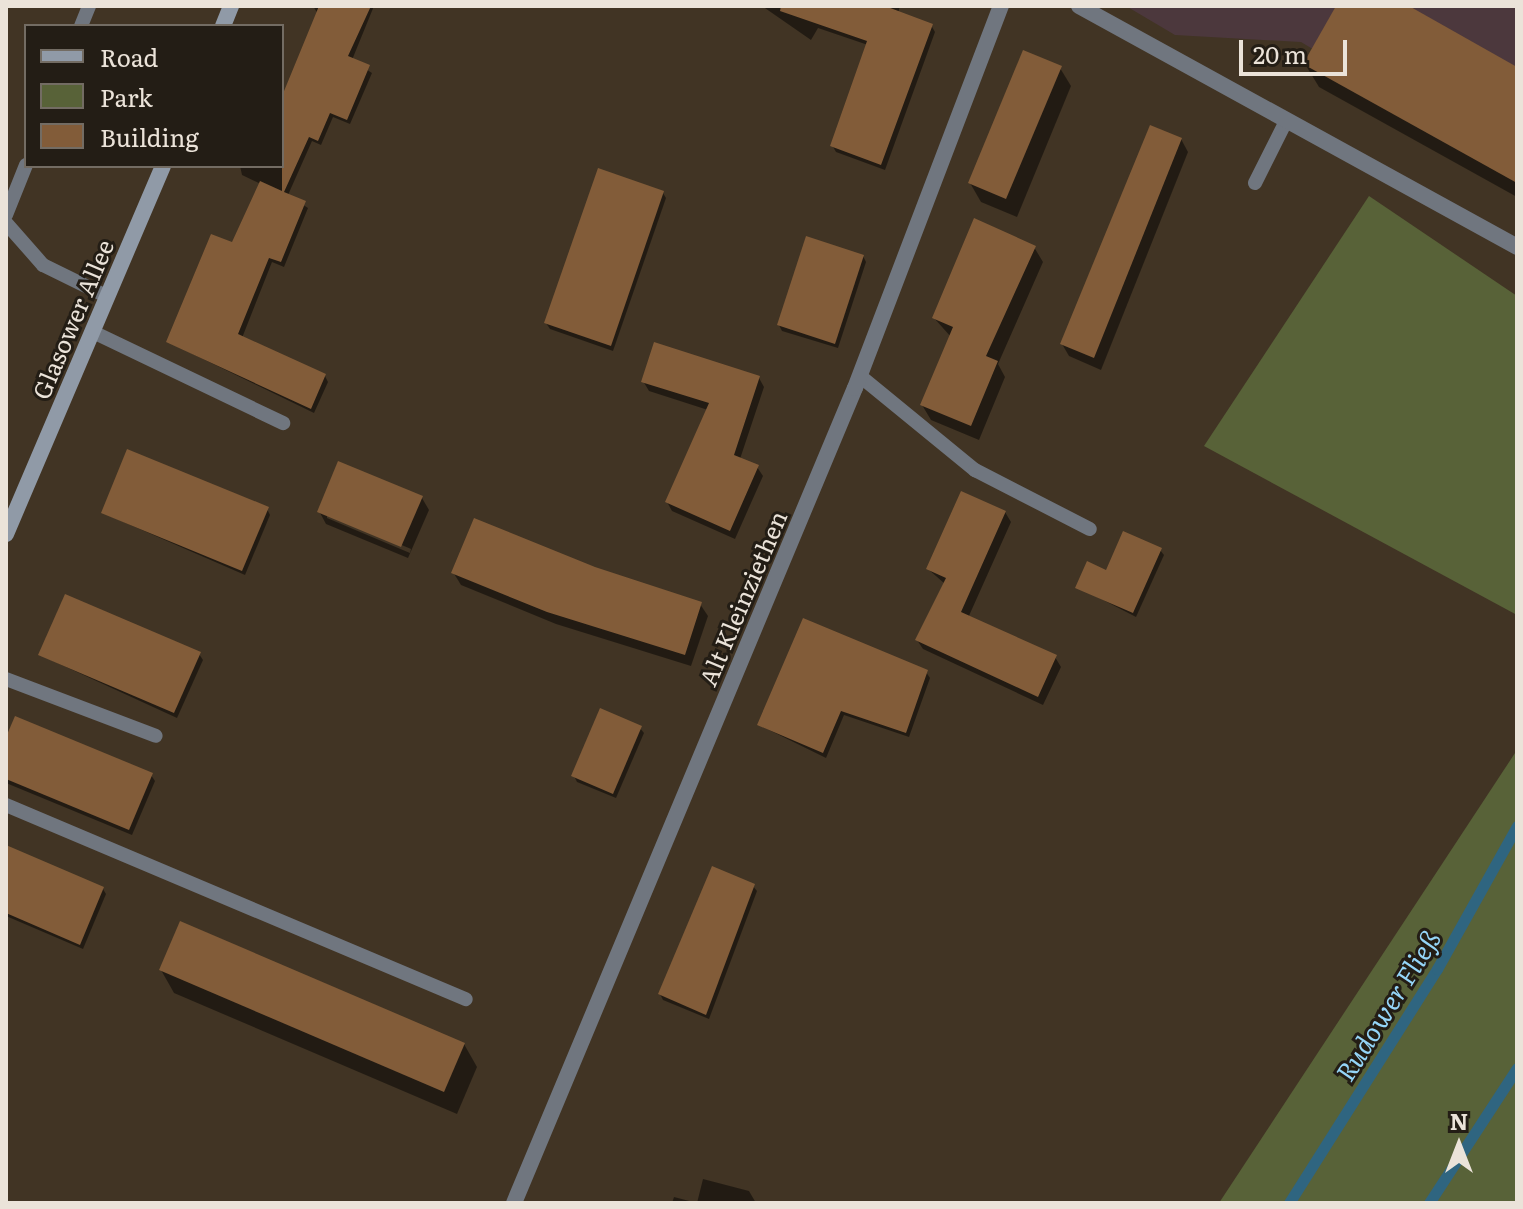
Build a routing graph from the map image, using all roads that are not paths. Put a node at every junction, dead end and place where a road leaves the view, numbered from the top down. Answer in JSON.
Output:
{"nodes":[{"id":1,"x":1001,"y":6,"type":"edge"},
{"id":2,"x":1079,"y":6,"type":"edge"},
{"id":3,"x":1286,"y":121,"type":"junction"},
{"id":4,"x":25,"y":168,"type":"edge"},
{"id":5,"x":162,"y":168,"type":"edge"},
{"id":6,"x":1255,"y":183,"type":"dead end"},
{"id":7,"x":6,"y":215,"type":"edge"},
{"id":8,"x":6,"y":223,"type":"edge"},
{"id":9,"x":1517,"y":247,"type":"edge"},
{"id":10,"x":108,"y":297,"type":"junction"},
{"id":11,"x":93,"y":332,"type":"junction"},
{"id":12,"x":860,"y":376,"type":"junction"},
{"id":13,"x":283,"y":423,"type":"dead end"},
{"id":14,"x":1090,"y":529,"type":"dead end"},
{"id":15,"x":6,"y":534,"type":"edge"},
{"id":16,"x":6,"y":679,"type":"edge"},
{"id":17,"x":156,"y":736,"type":"dead end"},
{"id":18,"x":6,"y":805,"type":"edge"},
{"id":19,"x":466,"y":999,"type":"dead end"},
{"id":20,"x":514,"y":1203,"type":"edge"}],
"edges":[{"from":1,"to":12,"type":"street","name":"Alt Kleinziethen"},
{"from":2,"to":3,"type":"street"},
{"from":3,"to":6,"type":"lane"},
{"from":3,"to":9,"type":"street"},
{"from":4,"to":7,"type":"lane"},
{"from":5,"to":10,"type":"main road","name":"Glasower Allee"},
{"from":8,"to":10,"type":"lane"},
{"from":10,"to":11,"type":"main road","name":"Glasower Allee"},
{"from":11,"to":13,"type":"lane"},
{"from":11,"to":15,"type":"main road","name":"Glasower Allee"},
{"from":12,"to":14,"type":"lane"},
{"from":12,"to":20,"type":"street","name":"Alt Kleinziethen"},
{"from":16,"to":17,"type":"lane"},
{"from":18,"to":19,"type":"lane"}]}
